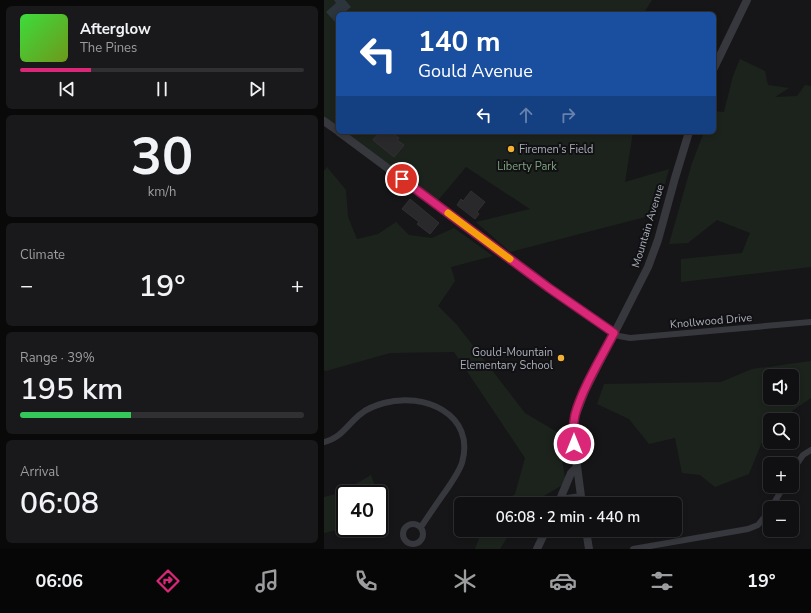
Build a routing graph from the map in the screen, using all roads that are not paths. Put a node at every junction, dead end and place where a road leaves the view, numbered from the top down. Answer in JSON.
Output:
{"nodes":[{"id":1,"x":748,"y":0,"type":"edge"},
{"id":2,"x":716,"y":64,"type":"edge"},
{"id":3,"x":324,"y":121,"type":"edge"},
{"id":4,"x":336,"y":130,"type":"edge"},
{"id":5,"x":341,"y":134,"type":"edge"},
{"id":6,"x":688,"y":134,"type":"edge"},
{"id":7,"x":811,"y":322,"type":"edge"},
{"id":8,"x":614,"y":333,"type":"junction"},
{"id":9,"x":324,"y":442,"type":"edge"},
{"id":10,"x":811,"y":450,"type":"edge"},
{"id":11,"x":799,"y":461,"type":"edge"},
{"id":12,"x":577,"y":467,"type":"junction"},
{"id":13,"x":561,"y":497,"type":"edge"},
{"id":14,"x":581,"y":497,"type":"edge"},
{"id":15,"x":763,"y":519,"type":"edge"},
{"id":16,"x":421,"y":527,"type":"dead end"},
{"id":17,"x":543,"y":537,"type":"edge"},
{"id":18,"x":587,"y":537,"type":"edge"},
{"id":19,"x":537,"y":549,"type":"edge"},
{"id":20,"x":588,"y":549,"type":"edge"},
{"id":21,"x":633,"y":549,"type":"edge"}],
"edges":[{"from":1,"to":2,"type":"street"},
{"from":3,"to":4,"type":"street"},
{"from":5,"to":8,"type":"street"},
{"from":6,"to":8,"type":"street","name":"Mountain Avenue"},
{"from":7,"to":8,"type":"street","name":"Knollwood Drive"},
{"from":8,"to":12,"type":"street","name":"Mountain Avenue"},
{"from":9,"to":16,"type":"street"},
{"from":10,"to":11,"type":"street"},
{"from":12,"to":13,"type":"street"},
{"from":12,"to":14,"type":"street","name":"Mountain Avenue"},
{"from":15,"to":21,"type":"street"},
{"from":17,"to":19,"type":"street"},
{"from":18,"to":20,"type":"street"}]}
